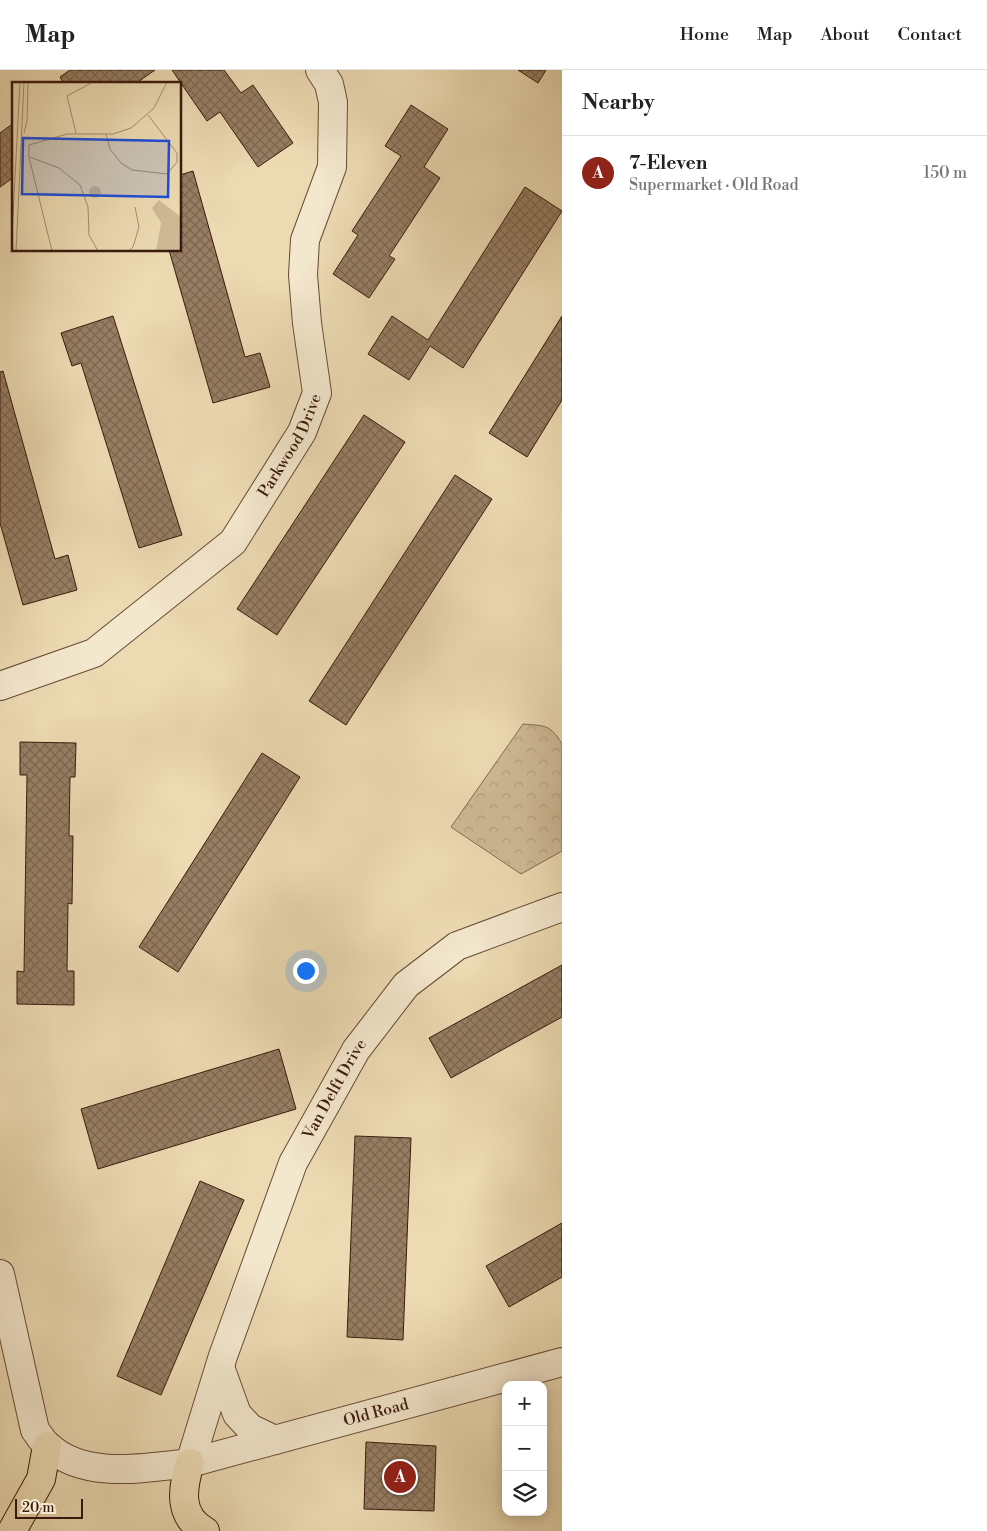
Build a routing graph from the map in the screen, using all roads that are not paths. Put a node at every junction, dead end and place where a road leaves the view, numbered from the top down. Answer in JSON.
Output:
{"nodes":[{"id":1,"x":320,"y":70,"type":"edge"},
{"id":2,"x":0,"y":686,"type":"edge"},
{"id":3,"x":562,"y":907,"type":"edge"},
{"id":4,"x":0,"y":1274,"type":"edge"},
{"id":5,"x":562,"y":1362,"type":"edge"},
{"id":6,"x":220,"y":1367,"type":"junction"},
{"id":7,"x":275,"y":1440,"type":"junction"},
{"id":8,"x":47,"y":1446,"type":"junction"},
{"id":9,"x":190,"y":1463,"type":"junction"},
{"id":10,"x":12,"y":1531,"type":"edge"},
{"id":11,"x":205,"y":1531,"type":"edge"}],
"edges":[{"from":1,"to":2,"type":"street","name":"Parkwood Drive"},
{"from":3,"to":6,"type":"street","name":"Van Delft Drive"},
{"from":4,"to":8,"type":"street"},
{"from":5,"to":7,"type":"street","name":"Old Road"},
{"from":6,"to":7,"type":"street"},
{"from":6,"to":9,"type":"street","name":"Van Delft Drive"},
{"from":7,"to":9,"type":"street","name":"Old Road"},
{"from":8,"to":9,"type":"street","name":"Old Road"},
{"from":8,"to":10,"type":"highway"},
{"from":9,"to":11,"type":"highway"}]}
